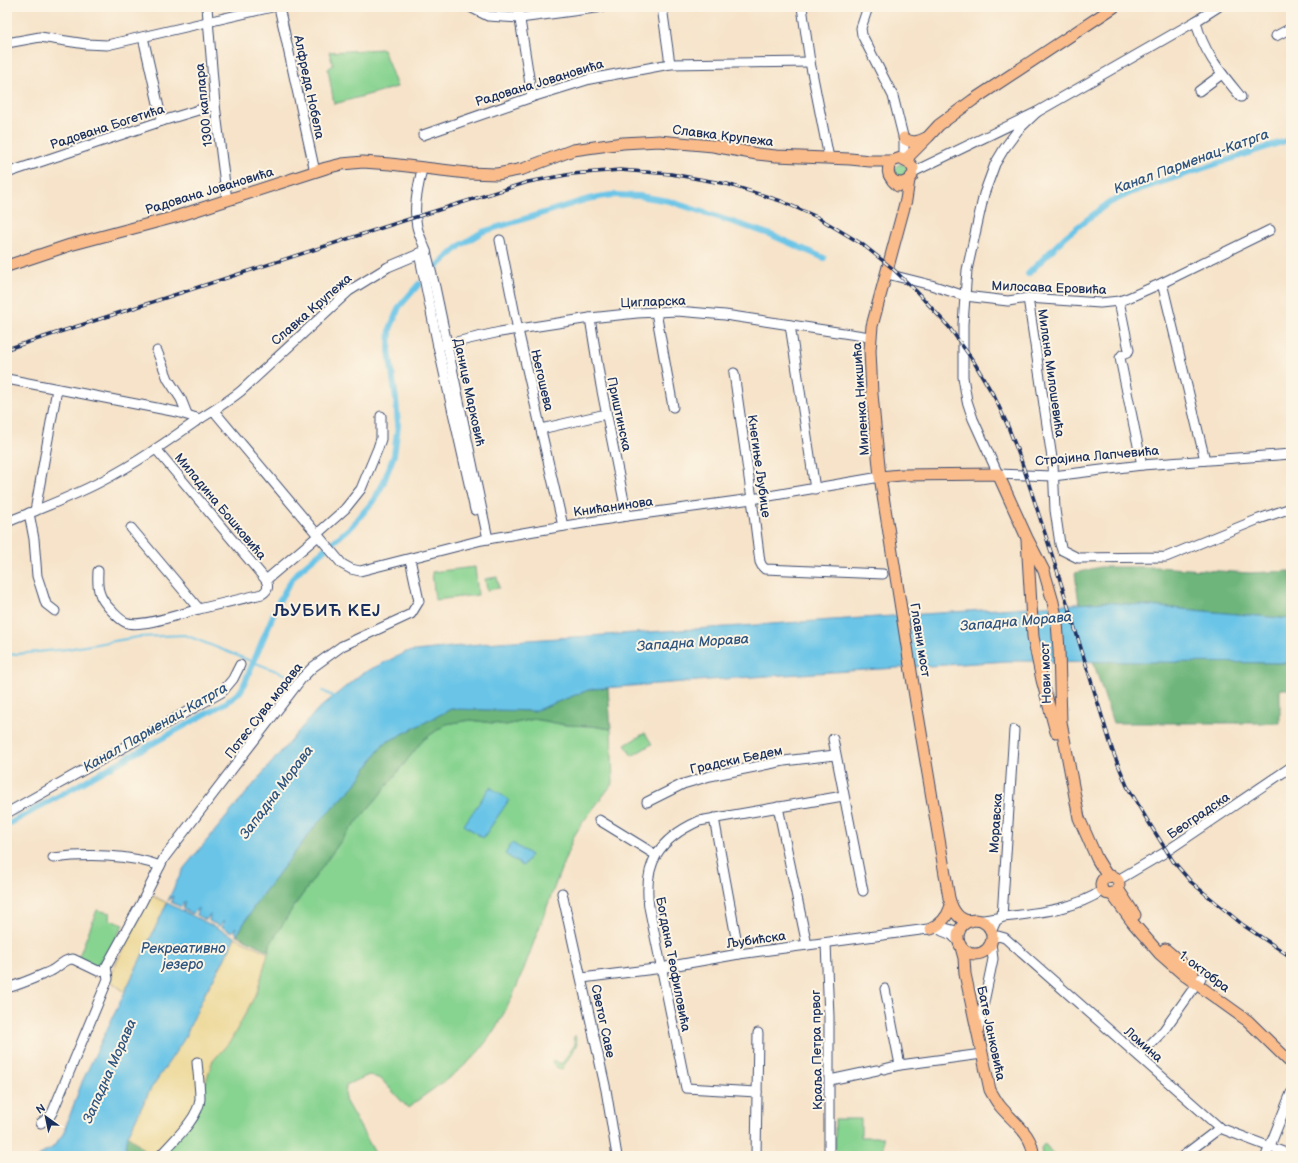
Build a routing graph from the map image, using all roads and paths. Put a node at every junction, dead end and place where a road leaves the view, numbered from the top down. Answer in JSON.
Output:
{"nodes":[{"id":1,"x":208,"y":7,"type":"edge"},
{"id":2,"x":272,"y":7,"type":"edge"},
{"id":3,"x":279,"y":7,"type":"edge"},
{"id":4,"x":470,"y":7,"type":"edge"},
{"id":5,"x":518,"y":7,"type":"edge"},
{"id":6,"x":603,"y":7,"type":"edge"},
{"id":7,"x":662,"y":7,"type":"edge"},
{"id":8,"x":802,"y":7,"type":"edge"},
{"id":9,"x":868,"y":7,"type":"edge"},
{"id":10,"x":1114,"y":7,"type":"edge"},
{"id":11,"x":1218,"y":7,"type":"edge"},
{"id":12,"x":591,"y":8,"type":"edge"},
{"id":13,"x":520,"y":18,"type":"junction"},
{"id":14,"x":1196,"y":21,"type":"junction"},
{"id":15,"x":209,"y":22,"type":"junction"},
{"id":16,"x":1291,"y":28,"type":"edge"},
{"id":17,"x":1276,"y":36,"type":"dead end"},
{"id":18,"x":143,"y":37,"type":"junction"},
{"id":19,"x":7,"y":43,"type":"edge"},
{"id":20,"x":810,"y":62,"type":"junction"},
{"id":21,"x":670,"y":64,"type":"junction"},
{"id":22,"x":1222,"y":74,"type":"junction"},
{"id":23,"x":1199,"y":91,"type":"dead end"},
{"id":24,"x":532,"y":97,"type":"junction"},
{"id":25,"x":1241,"y":98,"type":"dead end"},
{"id":26,"x":215,"y":106,"type":"junction"},
{"id":27,"x":1037,"y":112,"type":"junction"},
{"id":28,"x":162,"y":121,"type":"junction"},
{"id":29,"x":423,"y":135,"type":"dead end"},
{"id":30,"x":991,"y":135,"type":"junction"},
{"id":31,"x":928,"y":137,"type":"junction"},
{"id":32,"x":904,"y":138,"type":"junction"},
{"id":33,"x":1004,"y":148,"type":"junction"},
{"id":34,"x":829,"y":158,"type":"junction"},
{"id":35,"x":892,"y":161,"type":"junction"},
{"id":36,"x":870,"y":162,"type":"junction"},
{"id":37,"x":909,"y":168,"type":"junction"},
{"id":38,"x":422,"y":169,"type":"junction"},
{"id":39,"x":315,"y":172,"type":"junction"},
{"id":40,"x":7,"y":173,"type":"edge"},
{"id":41,"x":891,"y":177,"type":"junction"},
{"id":42,"x":227,"y":200,"type":"junction"},
{"id":43,"x":906,"y":200,"type":"junction"},
{"id":44,"x":1270,"y":230,"type":"dead end"},
{"id":45,"x":500,"y":240,"type":"dead end"},
{"id":46,"x":422,"y":252,"type":"junction"},
{"id":47,"x":7,"y":266,"type":"edge"},
{"id":48,"x":887,"y":274,"type":"junction"},
{"id":49,"x":1162,"y":284,"type":"junction"},
{"id":50,"x":965,"y":296,"type":"junction"},
{"id":51,"x":1028,"y":298,"type":"junction"},
{"id":52,"x":1119,"y":301,"type":"junction"},
{"id":53,"x":656,"y":312,"type":"junction"},
{"id":54,"x":590,"y":318,"type":"junction"},
{"id":55,"x":790,"y":325,"type":"junction"},
{"id":56,"x":518,"y":330,"type":"junction"},
{"id":57,"x":870,"y":337,"type":"junction"},
{"id":58,"x":443,"y":345,"type":"junction"},
{"id":59,"x":157,"y":351,"type":"dead end"},
{"id":60,"x":734,"y":373,"type":"dead end"},
{"id":61,"x":7,"y":379,"type":"edge"},
{"id":62,"x":57,"y":389,"type":"junction"},
{"id":63,"x":673,"y":407,"type":"dead end"},
{"id":64,"x":214,"y":411,"type":"junction"},
{"id":65,"x":187,"y":414,"type":"junction"},
{"id":66,"x":606,"y":414,"type":"junction"},
{"id":67,"x":381,"y":416,"type":"dead end"},
{"id":68,"x":200,"y":419,"type":"junction"},
{"id":69,"x":541,"y":429,"type":"junction"},
{"id":70,"x":156,"y":449,"type":"junction"},
{"id":71,"x":1291,"y":454,"type":"edge"},
{"id":72,"x":1205,"y":460,"type":"junction"},
{"id":73,"x":1142,"y":465,"type":"junction"},
{"id":74,"x":998,"y":474,"type":"junction"},
{"id":75,"x":1053,"y":476,"type":"junction"},
{"id":76,"x":880,"y":477,"type":"junction"},
{"id":77,"x":815,"y":489,"type":"junction"},
{"id":78,"x":752,"y":499,"type":"junction"},
{"id":79,"x":1291,"y":508,"type":"edge"},
{"id":80,"x":32,"y":512,"type":"junction"},
{"id":81,"x":627,"y":516,"type":"junction"},
{"id":82,"x":7,"y":522,"type":"edge"},
{"id":83,"x":563,"y":526,"type":"junction"},
{"id":84,"x":131,"y":528,"type":"dead end"},
{"id":85,"x":322,"y":540,"type":"junction"},
{"id":86,"x":485,"y":540,"type":"junction"},
{"id":87,"x":1032,"y":554,"type":"junction"},
{"id":88,"x":410,"y":559,"type":"junction"},
{"id":89,"x":98,"y":571,"type":"dead end"},
{"id":90,"x":883,"y":574,"type":"dead end"},
{"id":91,"x":896,"y":576,"type":"joint"},
{"id":92,"x":266,"y":580,"type":"junction"},
{"id":93,"x":202,"y":608,"type":"junction"},
{"id":94,"x":55,"y":611,"type":"dead end"},
{"id":95,"x":240,"y":665,"type":"dead end"},
{"id":96,"x":917,"y":709,"type":"joint"},
{"id":97,"x":1058,"y":723,"type":"junction"},
{"id":98,"x":1014,"y":730,"type":"dead end"},
{"id":99,"x":833,"y":739,"type":"dead end"},
{"id":100,"x":835,"y":755,"type":"junction"},
{"id":101,"x":1291,"y":767,"type":"edge"},
{"id":102,"x":843,"y":796,"type":"junction"},
{"id":103,"x":647,"y":802,"type":"dead end"},
{"id":104,"x":778,"y":807,"type":"junction"},
{"id":105,"x":7,"y":813,"type":"edge"},
{"id":106,"x":714,"y":818,"type":"junction"},
{"id":107,"x":599,"y":820,"type":"dead end"},
{"id":108,"x":656,"y":855,"type":"junction"},
{"id":109,"x":53,"y":858,"type":"dead end"},
{"id":110,"x":160,"y":866,"type":"junction"},
{"id":111,"x":1110,"y":885,"type":"junction"},
{"id":112,"x":863,"y":891,"type":"dead end"},
{"id":113,"x":562,"y":893,"type":"dead end"},
{"id":114,"x":950,"y":905,"type":"junction"},
{"id":115,"x":1002,"y":917,"type":"junction"},
{"id":116,"x":973,"y":921,"type":"junction"},
{"id":117,"x":933,"y":929,"type":"junction"},
{"id":118,"x":960,"y":937,"type":"junction"},
{"id":119,"x":991,"y":938,"type":"junction"},
{"id":120,"x":826,"y":943,"type":"junction"},
{"id":121,"x":808,"y":945,"type":"junction"},
{"id":122,"x":739,"y":954,"type":"junction"},
{"id":123,"x":979,"y":954,"type":"junction"},
{"id":124,"x":106,"y":967,"type":"junction"},
{"id":125,"x":661,"y":968,"type":"junction"},
{"id":126,"x":965,"y":974,"type":"junction"},
{"id":127,"x":582,"y":978,"type":"junction"},
{"id":128,"x":1199,"y":981,"type":"junction"},
{"id":129,"x":7,"y":988,"type":"edge"},
{"id":130,"x":885,"y":989,"type":"dead end"},
{"id":131,"x":758,"y":1033,"type":"dead end"},
{"id":132,"x":977,"y":1034,"type":"junction"},
{"id":133,"x":1291,"y":1053,"type":"edge"},
{"id":134,"x":982,"y":1054,"type":"junction"},
{"id":135,"x":1139,"y":1056,"type":"junction"},
{"id":136,"x":197,"y":1062,"type":"dead end"},
{"id":137,"x":1291,"y":1063,"type":"edge"},
{"id":138,"x":900,"y":1066,"type":"junction"},
{"id":139,"x":830,"y":1080,"type":"junction"},
{"id":140,"x":757,"y":1092,"type":"junction"},
{"id":141,"x":1291,"y":1093,"type":"edge"},
{"id":142,"x":41,"y":1123,"type":"dead end"},
{"id":143,"x":1220,"y":1128,"type":"junction"},
{"id":144,"x":1270,"y":1146,"type":"junction"},
{"id":145,"x":1291,"y":1155,"type":"edge"},
{"id":146,"x":160,"y":1156,"type":"edge"},
{"id":147,"x":617,"y":1156,"type":"edge"},
{"id":148,"x":756,"y":1156,"type":"edge"},
{"id":149,"x":830,"y":1156,"type":"edge"},
{"id":150,"x":1033,"y":1156,"type":"edge"},
{"id":151,"x":1183,"y":1156,"type":"edge"},
{"id":152,"x":1266,"y":1156,"type":"edge"}],
"edges":[{"from":1,"to":15,"type":"street","name":"1300 каплара"},
{"from":2,"to":15,"type":"street"},
{"from":3,"to":39,"type":"street","name":"Алфреда Нобела"},
{"from":4,"to":13,"type":"street"},
{"from":5,"to":13,"type":"street"},
{"from":6,"to":12,"type":"street"},
{"from":7,"to":21,"type":"street"},
{"from":8,"to":20,"type":"street"},
{"from":9,"to":32,"type":"street"},
{"from":10,"to":31,"type":"main road","name":"Миленка Никшића"},
{"from":11,"to":14,"type":"street"},
{"from":12,"to":13,"type":"street"},
{"from":13,"to":24,"type":"street"},
{"from":14,"to":22,"type":"street"},
{"from":14,"to":27,"type":"street"},
{"from":15,"to":18,"type":"street"},
{"from":15,"to":26,"type":"street","name":"1300 каплара"},
{"from":16,"to":17,"type":"street"},
{"from":18,"to":19,"type":"street"},
{"from":18,"to":28,"type":"street"},
{"from":20,"to":21,"type":"street","name":"Радована Јовановића"},
{"from":20,"to":34,"type":"street"},
{"from":21,"to":24,"type":"street","name":"Радована Јовановића"},
{"from":22,"to":23,"type":"street"},
{"from":22,"to":25,"type":"street"},
{"from":24,"to":29,"type":"street","name":"Радована Јовановића"},
{"from":26,"to":28,"type":"street","name":"Радована Богетића"},
{"from":26,"to":42,"type":"street","name":"1300 каплара"},
{"from":27,"to":30,"type":"street"},
{"from":27,"to":33,"type":"street"},
{"from":28,"to":40,"type":"street","name":"Радована Богетића"},
{"from":30,"to":33,"type":"street"},
{"from":30,"to":37,"type":"street"},
{"from":31,"to":32,"type":"main road"},
{"from":31,"to":37,"type":"main road","name":"Миленка Никшића"},
{"from":32,"to":37,"type":"street"},
{"from":33,"to":50,"type":"street"},
{"from":34,"to":36,"type":"main road","name":"Славка Крупежа"},
{"from":34,"to":38,"type":"main road","name":"Славка Крупежа"},
{"from":35,"to":36,"type":"main road","name":"Славка Крупежа"},
{"from":35,"to":37,"type":"main road","name":"Славка Крупежа"},
{"from":35,"to":41,"type":"main road"},
{"from":36,"to":41,"type":"main road"},
{"from":37,"to":41,"type":"main road"},
{"from":37,"to":43,"type":"main road","name":"Миленка Никшића"},
{"from":38,"to":39,"type":"main road","name":"Радована Јовановића"},
{"from":38,"to":46,"type":"street"},
{"from":39,"to":42,"type":"main road","name":"Радована Јовановића"},
{"from":41,"to":43,"type":"main road"},
{"from":42,"to":47,"type":"main road","name":"Радована Јовановића"},
{"from":43,"to":48,"type":"main road","name":"Миленка Никшића"},
{"from":44,"to":49,"type":"street","name":"Милосава Еровића"},
{"from":45,"to":56,"type":"street","name":"Његошева"},
{"from":46,"to":58,"type":"street","name":"Данице Марковић"},
{"from":46,"to":64,"type":"street","name":"Славка Крупежа"},
{"from":48,"to":50,"type":"street","name":"Милосава Еровића"},
{"from":48,"to":57,"type":"main road","name":"Миленка Никшића"},
{"from":49,"to":52,"type":"street","name":"Милосава Еровића"},
{"from":49,"to":72,"type":"street"},
{"from":50,"to":51,"type":"street","name":"Милосава Еровића"},
{"from":50,"to":74,"type":"street"},
{"from":51,"to":52,"type":"street","name":"Милосава Еровића"},
{"from":51,"to":75,"type":"street","name":"Милана Милошевића"},
{"from":52,"to":73,"type":"street"},
{"from":53,"to":54,"type":"street","name":"Цигларска"},
{"from":53,"to":55,"type":"street","name":"Цигларска"},
{"from":53,"to":63,"type":"street"},
{"from":54,"to":56,"type":"street","name":"Цигларска"},
{"from":54,"to":66,"type":"street","name":"Приштинска"},
{"from":55,"to":57,"type":"street","name":"Цигларска"},
{"from":55,"to":77,"type":"street"},
{"from":56,"to":58,"type":"street","name":"Цигларска"},
{"from":56,"to":69,"type":"street","name":"Његошева"},
{"from":57,"to":76,"type":"main road","name":"Миленка Никшића"},
{"from":58,"to":86,"type":"street","name":"Данице Марковић"},
{"from":59,"to":65,"type":"street"},
{"from":60,"to":78,"type":"street","name":"Кнегиње Љубице"},
{"from":61,"to":62,"type":"street"},
{"from":62,"to":65,"type":"street"},
{"from":62,"to":80,"type":"street"},
{"from":64,"to":68,"type":"street","name":"Славка Крупежа"},
{"from":64,"to":85,"type":"street"},
{"from":65,"to":68,"type":"street"},
{"from":66,"to":69,"type":"street"},
{"from":66,"to":81,"type":"street","name":"Приштинска"},
{"from":67,"to":85,"type":"street"},
{"from":68,"to":70,"type":"street","name":"Славка Крупежа"},
{"from":69,"to":83,"type":"street","name":"Његошева"},
{"from":70,"to":80,"type":"street","name":"Славка Крупежа"},
{"from":70,"to":92,"type":"street","name":"Миладина Бошковића"},
{"from":71,"to":72,"type":"street","name":"Страјина Лапчевића"},
{"from":72,"to":73,"type":"street","name":"Страјина Лапчевића"},
{"from":73,"to":75,"type":"street","name":"Страјина Лапчевића"},
{"from":74,"to":75,"type":"street","name":"Страјина Лапчевића"},
{"from":74,"to":76,"type":"main road","name":"Страјина Лапчевића"},
{"from":74,"to":87,"type":"main road"},
{"from":75,"to":79,"type":"street","name":"Милана Милошевића"},
{"from":76,"to":77,"type":"street","name":"Книћанинова"},
{"from":76,"to":91,"type":"main road","name":"Миленка Никшића"},
{"from":77,"to":78,"type":"street","name":"Книћанинова"},
{"from":78,"to":81,"type":"street","name":"Книћанинова"},
{"from":78,"to":90,"type":"street","name":"Кнегиње Љубице"},
{"from":80,"to":82,"type":"street","name":"Славка Крупежа"},
{"from":80,"to":94,"type":"street"},
{"from":81,"to":83,"type":"street","name":"Книћанинова"},
{"from":83,"to":86,"type":"street","name":"Книћанинова"},
{"from":84,"to":93,"type":"street"},
{"from":85,"to":88,"type":"street","name":"Книћанинова"},
{"from":85,"to":92,"type":"street"},
{"from":86,"to":88,"type":"street","name":"Книћанинова"},
{"from":87,"to":97,"type":"main road","name":"Нови мост"},
{"from":87,"to":97,"type":"main road","name":"Нови мост"},
{"from":88,"to":110,"type":"street","name":"Потес Сува морава"},
{"from":89,"to":93,"type":"street"},
{"from":91,"to":96,"type":"main road","name":"Главни мост"},
{"from":92,"to":93,"type":"street"},
{"from":95,"to":105,"type":"street"},
{"from":96,"to":114,"type":"main road","name":"Бате Јанковића"},
{"from":97,"to":111,"type":"main road","name":"1. октобра"},
{"from":98,"to":115,"type":"street","name":"Моравска"},
{"from":99,"to":100,"type":"street"},
{"from":100,"to":102,"type":"street"},
{"from":100,"to":103,"type":"street","name":"Градски Бедем"},
{"from":101,"to":111,"type":"street","name":"Београдска"},
{"from":102,"to":104,"type":"street","name":"Богдана Теофиловића"},
{"from":102,"to":112,"type":"street"},
{"from":104,"to":106,"type":"street","name":"Богдана Теофиловића"},
{"from":104,"to":121,"type":"street"},
{"from":106,"to":108,"type":"street","name":"Богдана Теофиловића"},
{"from":106,"to":122,"type":"street"},
{"from":107,"to":108,"type":"street"},
{"from":108,"to":125,"type":"street","name":"Богдана Теофиловића"},
{"from":109,"to":110,"type":"street"},
{"from":110,"to":124,"type":"street","name":"Потес Сува морава"},
{"from":111,"to":115,"type":"street"},
{"from":111,"to":128,"type":"main road","name":"1. октобра"},
{"from":113,"to":127,"type":"street","name":"Светог Саве"},
{"from":114,"to":116,"type":"main road","name":"Бате Јанковића"},
{"from":114,"to":117,"type":"main road"},
{"from":114,"to":118,"type":"main road","name":"Бате Јанковића"},
{"from":115,"to":116,"type":"street"},
{"from":115,"to":119,"type":"street"},
{"from":116,"to":118,"type":"main road"},
{"from":116,"to":119,"type":"main road"},
{"from":117,"to":118,"type":"street","name":"Љубићска"},
{"from":117,"to":120,"type":"street","name":"Љубићска"},
{"from":118,"to":123,"type":"main road"},
{"from":118,"to":126,"type":"main road","name":"Бате Јанковића"},
{"from":119,"to":123,"type":"main road"},
{"from":119,"to":132,"type":"street"},
{"from":119,"to":135,"type":"street","name":"Ломина"},
{"from":120,"to":121,"type":"street","name":"Љубићска"},
{"from":120,"to":139,"type":"street","name":"Краља Петра првог"},
{"from":121,"to":122,"type":"street","name":"Љубићска"},
{"from":122,"to":125,"type":"street","name":"Љубићска"},
{"from":123,"to":126,"type":"main road","name":"Бате Јанковића"},
{"from":124,"to":129,"type":"street"},
{"from":124,"to":142,"type":"street"},
{"from":125,"to":127,"type":"street","name":"Љубићска"},
{"from":125,"to":140,"type":"street","name":"Богдана Теофиловића"},
{"from":126,"to":132,"type":"main road","name":"Бате Јанковића"},
{"from":127,"to":147,"type":"street","name":"Светог Саве"},
{"from":128,"to":133,"type":"main road","name":"1. октобра"},
{"from":128,"to":135,"type":"street"},
{"from":128,"to":137,"type":"main road","name":"1. октобра"},
{"from":130,"to":138,"type":"street"},
{"from":131,"to":140,"type":"street"},
{"from":132,"to":134,"type":"main road","name":"Бате Јанковића"},
{"from":134,"to":138,"type":"street"},
{"from":134,"to":150,"type":"main road","name":"Бате Јанковића"},
{"from":135,"to":143,"type":"street","name":"Ломина"},
{"from":136,"to":146,"type":"street"},
{"from":138,"to":139,"type":"street"},
{"from":139,"to":149,"type":"street","name":"Краља Петра првог"},
{"from":140,"to":148,"type":"street"},
{"from":141,"to":144,"type":"street"},
{"from":143,"to":144,"type":"street","name":"Ломина"},
{"from":143,"to":151,"type":"street"},
{"from":144,"to":145,"type":"street","name":"Ломина"},
{"from":144,"to":152,"type":"street"}]}
